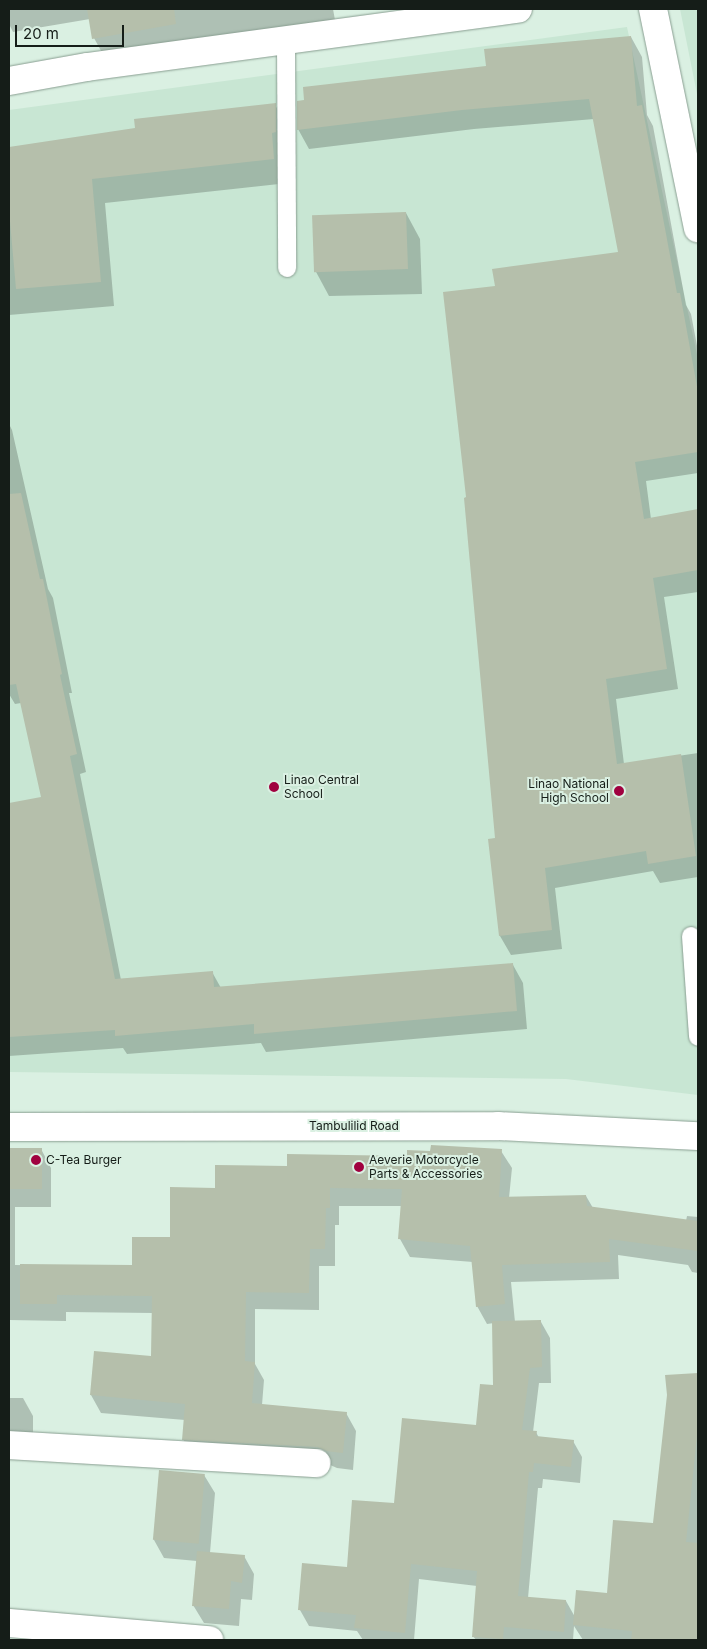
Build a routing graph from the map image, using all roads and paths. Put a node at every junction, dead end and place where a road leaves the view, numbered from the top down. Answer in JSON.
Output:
{"nodes":[{"id":1,"x":518,"y":9,"type":"edge"},
{"id":2,"x":653,"y":9,"type":"edge"},
{"id":3,"x":286,"y":40,"type":"junction"},
{"id":4,"x":9,"y":81,"type":"edge"},
{"id":5,"x":698,"y":228,"type":"edge"},
{"id":6,"x":287,"y":268,"type":"dead end"},
{"id":7,"x":691,"y":936,"type":"dead end"},
{"id":8,"x":698,"y":1037,"type":"edge"},
{"id":9,"x":9,"y":1127,"type":"edge"},
{"id":10,"x":698,"y":1136,"type":"edge"},
{"id":11,"x":9,"y":1444,"type":"edge"},
{"id":12,"x":316,"y":1463,"type":"dead end"},
{"id":13,"x":9,"y":1623,"type":"edge"},
{"id":14,"x":209,"y":1640,"type":"edge"}],
"edges":[{"from":1,"to":3,"type":"street"},
{"from":2,"to":5,"type":"street"},
{"from":3,"to":4,"type":"street"},
{"from":3,"to":6,"type":"lane"},
{"from":7,"to":8,"type":"lane"},
{"from":9,"to":10,"type":"street","name":"Tambulilid Road"},
{"from":11,"to":12,"type":"street"},
{"from":13,"to":14,"type":"street"}]}
